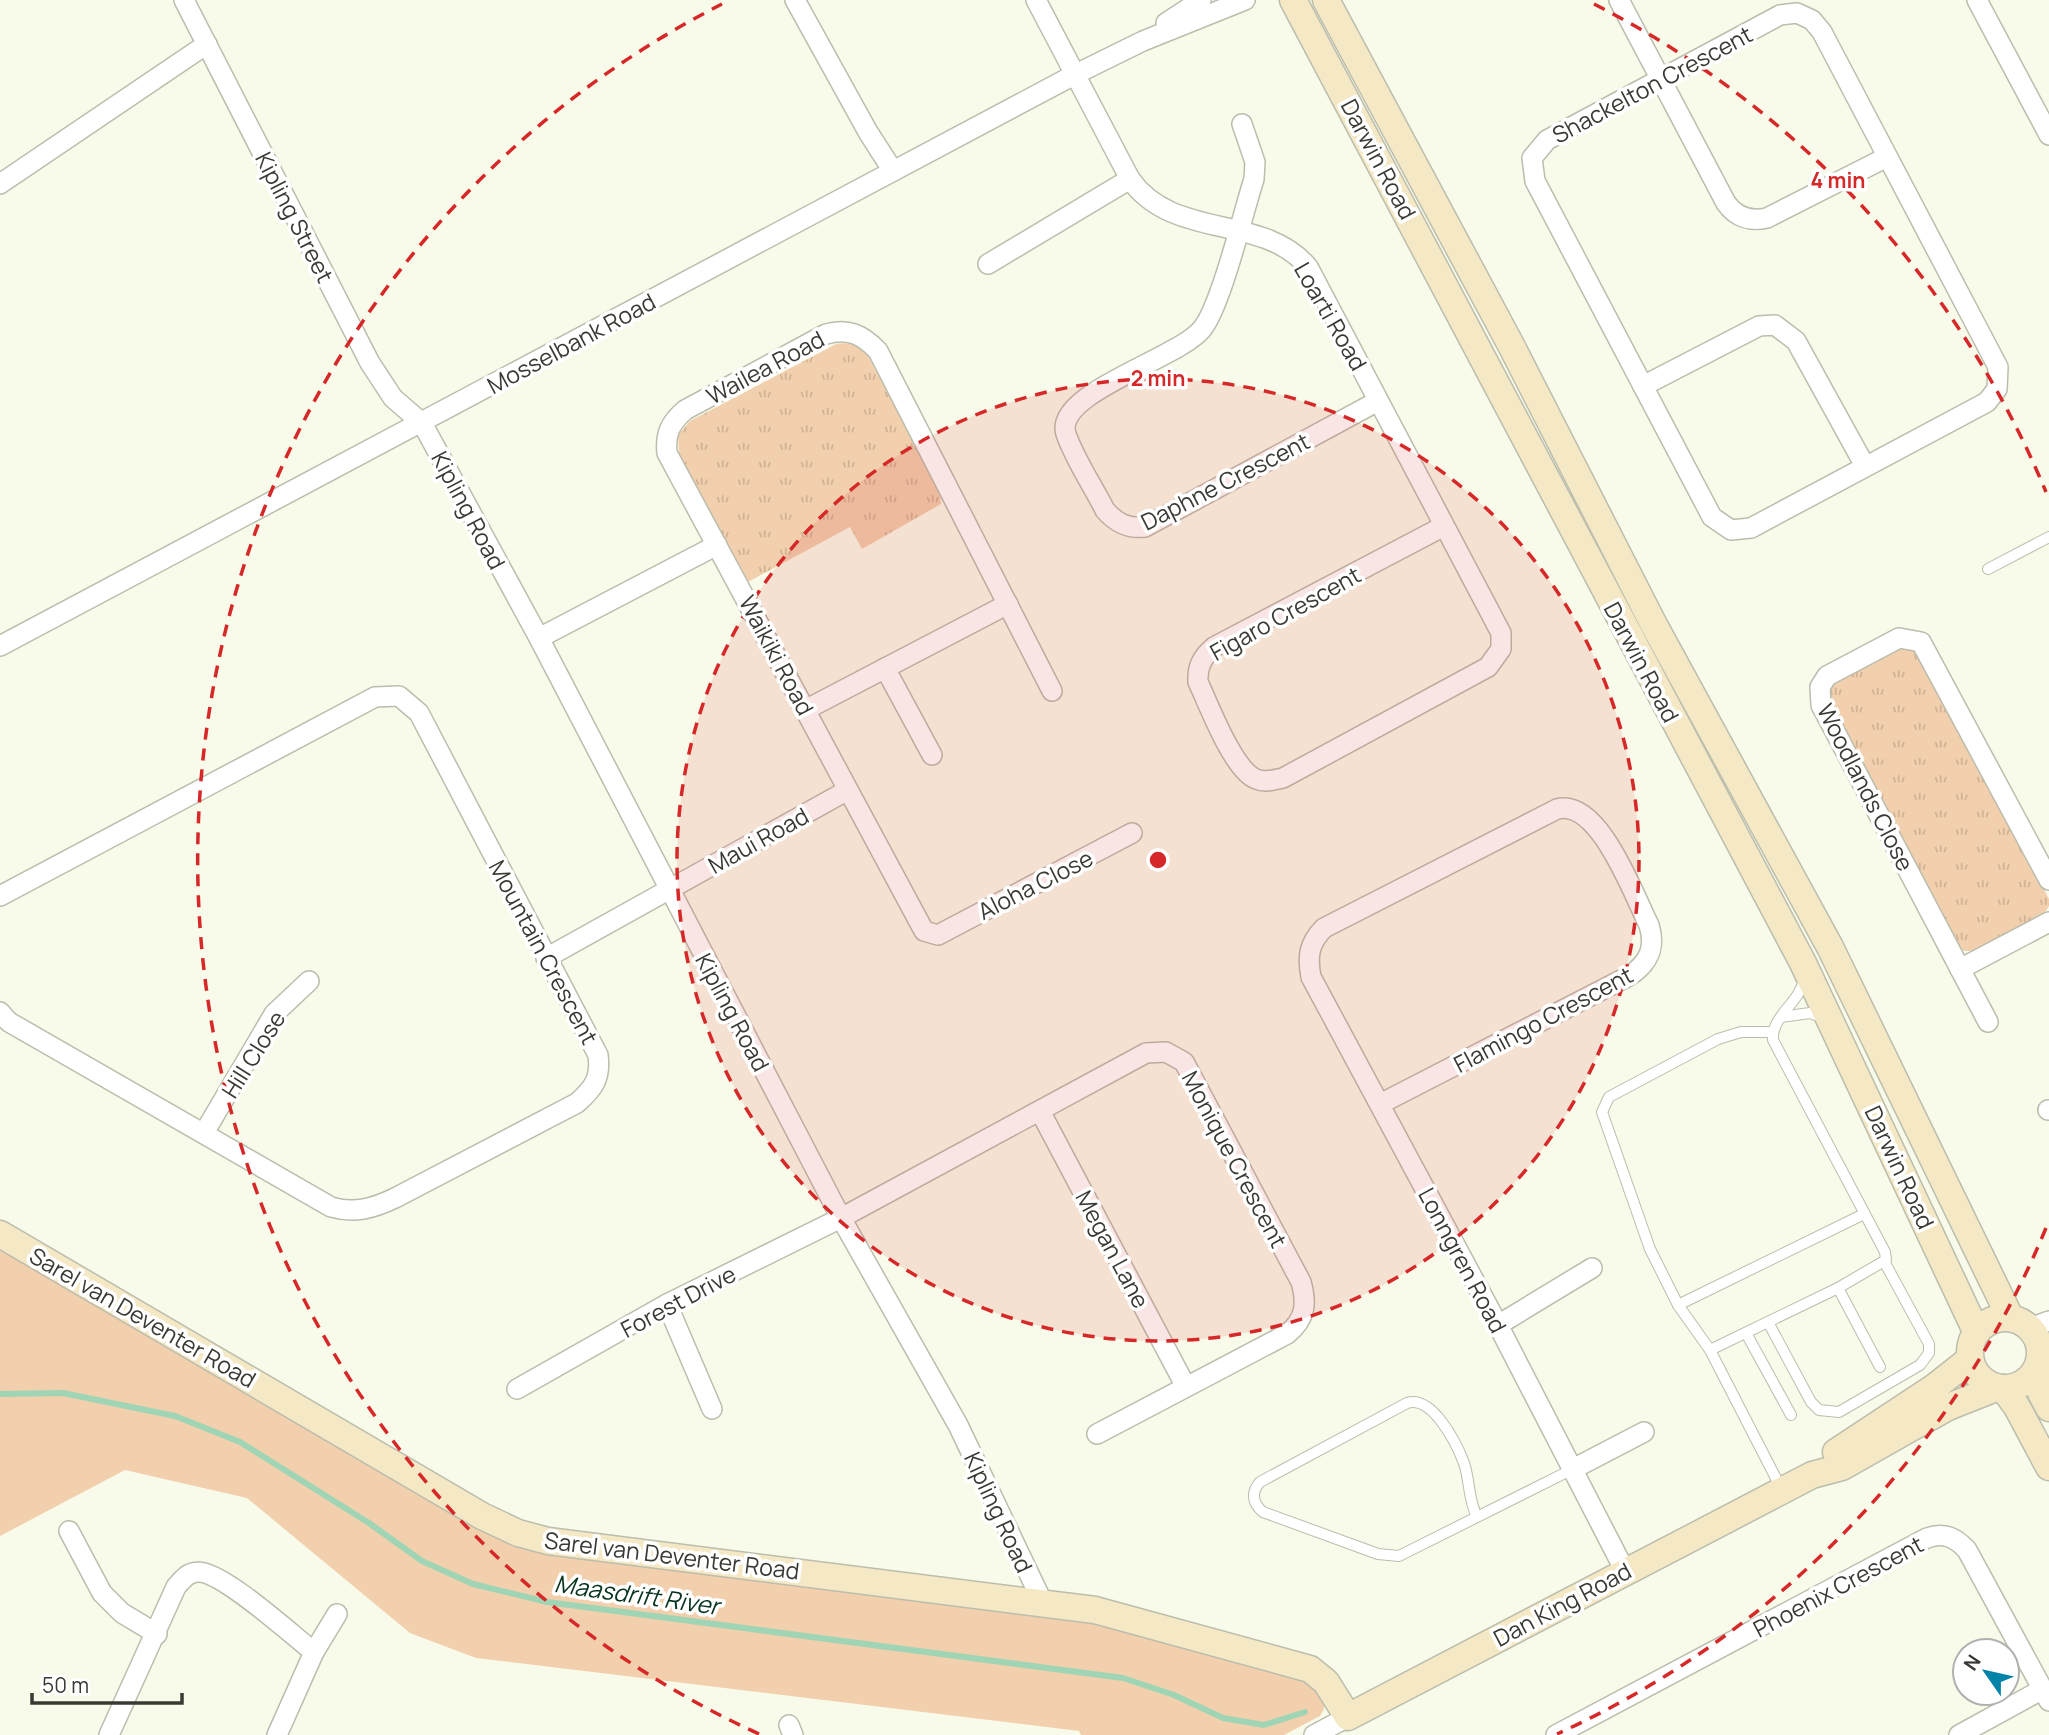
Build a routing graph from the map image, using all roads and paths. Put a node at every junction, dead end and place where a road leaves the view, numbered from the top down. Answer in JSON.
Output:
{"nodes":[{"id":1,"x":184,"y":0,"type":"edge"},
{"id":2,"x":795,"y":0,"type":"edge"},
{"id":3,"x":1036,"y":0,"type":"edge"},
{"id":4,"x":1201,"y":0,"type":"edge"},
{"id":5,"x":1245,"y":0,"type":"edge"},
{"id":6,"x":1293,"y":0,"type":"edge"},
{"id":7,"x":1326,"y":0,"type":"edge"},
{"id":8,"x":1619,"y":0,"type":"edge"},
{"id":9,"x":1977,"y":0,"type":"edge"},
{"id":10,"x":1143,"y":41,"type":"junction"},
{"id":11,"x":207,"y":44,"type":"junction"},
{"id":12,"x":1074,"y":75,"type":"junction"},
{"id":13,"x":1660,"y":79,"type":"junction"},
{"id":14,"x":1242,"y":124,"type":"dead end"},
{"id":15,"x":2049,"y":135,"type":"edge"},
{"id":16,"x":1885,"y":158,"type":"junction"},
{"id":17,"x":894,"y":171,"type":"junction"},
{"id":18,"x":1130,"y":179,"type":"junction"},
{"id":19,"x":0,"y":184,"type":"edge"},
{"id":20,"x":1238,"y":231,"type":"junction"},
{"id":21,"x":988,"y":264,"type":"dead end"},
{"id":22,"x":1643,"y":386,"type":"junction"},
{"id":23,"x":1378,"y":401,"type":"junction"},
{"id":24,"x":422,"y":422,"type":"junction"},
{"id":25,"x":1866,"y":466,"type":"junction"},
{"id":26,"x":1444,"y":526,"type":"junction"},
{"id":27,"x":2049,"y":537,"type":"edge"},
{"id":28,"x":717,"y":545,"type":"junction"},
{"id":29,"x":1988,"y":569,"type":"dead end"},
{"id":30,"x":1008,"y":604,"type":"junction"},
{"id":31,"x":539,"y":638,"type":"junction"},
{"id":32,"x":0,"y":646,"type":"edge"},
{"id":33,"x":1501,"y":649,"type":"joint"},
{"id":34,"x":885,"y":668,"type":"junction"},
{"id":35,"x":1052,"y":691,"type":"dead end"},
{"id":36,"x":807,"y":709,"type":"junction"},
{"id":37,"x":932,"y":755,"type":"dead end"},
{"id":38,"x":848,"y":790,"type":"junction"},
{"id":39,"x":1132,"y":833,"type":"dead end"},
{"id":40,"x":2049,"y":880,"type":"edge"},
{"id":41,"x":669,"y":890,"type":"junction"},
{"id":42,"x":0,"y":896,"type":"edge"},
{"id":43,"x":2049,"y":922,"type":"edge"},
{"id":44,"x":938,"y":935,"type":"joint"},
{"id":45,"x":1309,"y":949,"type":"joint"},
{"id":46,"x":546,"y":958,"type":"junction"},
{"id":47,"x":1803,"y":963,"type":"junction"},
{"id":48,"x":1960,"y":969,"type":"junction"},
{"id":49,"x":309,"y":981,"type":"dead end"},
{"id":50,"x":0,"y":1012,"type":"edge"},
{"id":51,"x":1781,"y":1017,"type":"junction"},
{"id":52,"x":1832,"y":1022,"type":"junction"},
{"id":53,"x":1988,"y":1022,"type":"dead end"},
{"id":54,"x":1773,"y":1032,"type":"junction"},
{"id":55,"x":1380,"y":1104,"type":"junction"},
{"id":56,"x":1041,"y":1113,"type":"junction"},
{"id":57,"x":204,"y":1133,"type":"junction"},
{"id":58,"x":1864,"y":1214,"type":"junction"},
{"id":59,"x":841,"y":1219,"type":"junction"},
{"id":60,"x":0,"y":1234,"type":"edge"},
{"id":61,"x":1885,"y":1263,"type":"junction"},
{"id":62,"x":1592,"y":1268,"type":"dead end"},
{"id":63,"x":1838,"y":1288,"type":"junction"},
{"id":64,"x":667,"y":1304,"type":"junction"},
{"id":65,"x":1678,"y":1305,"type":"junction"},
{"id":66,"x":1768,"y":1322,"type":"junction"},
{"id":67,"x":2030,"y":1322,"type":"edge"},
{"id":68,"x":1498,"y":1325,"type":"junction"},
{"id":69,"x":1976,"y":1331,"type":"junction"},
{"id":70,"x":1746,"y":1333,"type":"junction"},
{"id":71,"x":1710,"y":1350,"type":"junction"},
{"id":72,"x":1969,"y":1360,"type":"junction"},
{"id":73,"x":2042,"y":1361,"type":"edge"},
{"id":74,"x":1880,"y":1367,"type":"dead end"},
{"id":75,"x":1185,"y":1385,"type":"junction"},
{"id":76,"x":1999,"y":1388,"type":"junction"},
{"id":77,"x":517,"y":1389,"type":"dead end"},
{"id":78,"x":2049,"y":1408,"type":"edge"},
{"id":79,"x":712,"y":1409,"type":"dead end"},
{"id":80,"x":1791,"y":1415,"type":"dead end"},
{"id":81,"x":1644,"y":1432,"type":"dead end"},
{"id":82,"x":1097,"y":1434,"type":"dead end"},
{"id":83,"x":2049,"y":1467,"type":"edge"},
{"id":84,"x":1573,"y":1469,"type":"junction"},
{"id":85,"x":1812,"y":1475,"type":"junction"},
{"id":86,"x":1782,"y":1490,"type":"junction"},
{"id":87,"x":1477,"y":1517,"type":"junction"},
{"id":88,"x":69,"y":1531,"type":"dead end"},
{"id":89,"x":1625,"y":1571,"type":"junction"},
{"id":90,"x":1041,"y":1601,"type":"junction"},
{"id":91,"x":337,"y":1614,"type":"dead end"},
{"id":92,"x":157,"y":1634,"type":"junction"},
{"id":93,"x":314,"y":1653,"type":"junction"},
{"id":94,"x":2046,"y":1695,"type":"edge"},
{"id":95,"x":1348,"y":1717,"type":"junction"},
{"id":96,"x":109,"y":1735,"type":"edge"},
{"id":97,"x":277,"y":1735,"type":"edge"},
{"id":98,"x":1314,"y":1735,"type":"edge"},
{"id":99,"x":1556,"y":1735,"type":"edge"},
{"id":100,"x":1959,"y":1735,"type":"edge"}],
"edges":[{"from":1,"to":11,"type":"street","name":"Kipling Street"},
{"from":2,"to":17,"type":"street"},
{"from":3,"to":12,"type":"street","name":"Loarti Road"},
{"from":4,"to":10,"type":"street","name":"Mosselbank Road"},
{"from":5,"to":10,"type":"street","name":"Mosselbank Road"},
{"from":6,"to":47,"type":"street","name":"Darwin Road"},
{"from":7,"to":67,"type":"street","name":"Darwin Road"},
{"from":8,"to":13,"type":"street"},
{"from":9,"to":15,"type":"street"},
{"from":10,"to":12,"type":"street","name":"Mosselbank Road"},
{"from":11,"to":19,"type":"street"},
{"from":11,"to":24,"type":"street","name":"Kipling Street"},
{"from":12,"to":17,"type":"street","name":"Mosselbank Road"},
{"from":12,"to":18,"type":"street","name":"Loarti Road"},
{"from":13,"to":16,"type":"street"},
{"from":13,"to":16,"type":"street","name":"Shackelton Crescent"},
{"from":13,"to":22,"type":"street","name":"Shackelton Crescent"},
{"from":14,"to":20,"type":"street","name":"Daphne Crescent"},
{"from":16,"to":25,"type":"street","name":"Shackelton Crescent"},
{"from":17,"to":24,"type":"street","name":"Mosselbank Road"},
{"from":18,"to":20,"type":"street","name":"Loarti Road"},
{"from":18,"to":21,"type":"street"},
{"from":20,"to":23,"type":"street","name":"Loarti Road"},
{"from":20,"to":23,"type":"street","name":"Daphne Crescent"},
{"from":22,"to":25,"type":"street"},
{"from":22,"to":25,"type":"street","name":"Shackelton Crescent"},
{"from":23,"to":26,"type":"street","name":"Loarti Road"},
{"from":24,"to":31,"type":"street","name":"Kipling Road"},
{"from":24,"to":32,"type":"street","name":"Mosselbank Road"},
{"from":26,"to":33,"type":"street","name":"Loarti Road"},
{"from":26,"to":33,"type":"street","name":"Figaro Crescent"},
{"from":27,"to":29,"type":"lane"},
{"from":28,"to":30,"type":"street","name":"Wailea Road"},
{"from":28,"to":31,"type":"street"},
{"from":28,"to":36,"type":"street","name":"Waikiki Road"},
{"from":30,"to":34,"type":"street"},
{"from":30,"to":35,"type":"street","name":"Wailea Road"},
{"from":31,"to":41,"type":"street","name":"Kipling Road"},
{"from":34,"to":36,"type":"street"},
{"from":34,"to":37,"type":"street"},
{"from":36,"to":38,"type":"street","name":"Waikiki Road"},
{"from":38,"to":41,"type":"street","name":"Maui Road"},
{"from":38,"to":44,"type":"street","name":"Waikiki Road"},
{"from":39,"to":44,"type":"street","name":"Aloha Close"},
{"from":40,"to":48,"type":"street","name":"Woodlands Close"},
{"from":41,"to":46,"type":"street","name":"Maui Road"},
{"from":41,"to":59,"type":"street","name":"Kipling Road"},
{"from":42,"to":46,"type":"street","name":"Mountain Crescent"},
{"from":43,"to":48,"type":"street"},
{"from":45,"to":55,"type":"street","name":"Lonngren Road"},
{"from":45,"to":55,"type":"street","name":"Flamingo Crescent"},
{"from":46,"to":57,"type":"street","name":"Mountain Crescent"},
{"from":47,"to":51,"type":"lane"},
{"from":47,"to":52,"type":"street","name":"Darwin Road"},
{"from":48,"to":53,"type":"street","name":"Woodlands Close"},
{"from":49,"to":57,"type":"street","name":"Hill Close"},
{"from":50,"to":57,"type":"street","name":"Mountain Crescent"},
{"from":51,"to":52,"type":"lane"},
{"from":51,"to":54,"type":"lane"},
{"from":52,"to":69,"type":"street","name":"Darwin Road"},
{"from":54,"to":58,"type":"lane"},
{"from":54,"to":65,"type":"lane"},
{"from":55,"to":68,"type":"street","name":"Lonngren Road"},
{"from":56,"to":59,"type":"street","name":"Monique Crescent"},
{"from":56,"to":75,"type":"street","name":"Megan Lane"},
{"from":56,"to":75,"type":"street","name":"Monique Crescent"},
{"from":58,"to":61,"type":"lane"},
{"from":58,"to":65,"type":"lane"},
{"from":59,"to":64,"type":"street","name":"Forest Drive"},
{"from":59,"to":90,"type":"street","name":"Kipling Road"},
{"from":60,"to":90,"type":"street","name":"Sarel van Deventer Road"},
{"from":61,"to":63,"type":"lane"},
{"from":61,"to":66,"type":"lane"},
{"from":62,"to":68,"type":"street"},
{"from":63,"to":66,"type":"lane"},
{"from":63,"to":74,"type":"lane"},
{"from":64,"to":77,"type":"street","name":"Forest Drive"},
{"from":64,"to":79,"type":"street"},
{"from":65,"to":71,"type":"lane"},
{"from":66,"to":70,"type":"lane"},
{"from":67,"to":69,"type":"street"},
{"from":67,"to":73,"type":"street"},
{"from":68,"to":84,"type":"street","name":"Lonngren Road"},
{"from":69,"to":72,"type":"street"},
{"from":70,"to":71,"type":"lane"},
{"from":70,"to":80,"type":"lane"},
{"from":71,"to":86,"type":"lane"},
{"from":72,"to":76,"type":"street"},
{"from":72,"to":85,"type":"street","name":"Dan King Road"},
{"from":73,"to":76,"type":"street"},
{"from":73,"to":78,"type":"street"},
{"from":75,"to":82,"type":"street","name":"Monique Crescent"},
{"from":76,"to":83,"type":"street"},
{"from":76,"to":85,"type":"street","name":"Dan King Road"},
{"from":81,"to":84,"type":"street"},
{"from":84,"to":87,"type":"lane"},
{"from":84,"to":89,"type":"street","name":"Lonngren Road"},
{"from":85,"to":86,"type":"street","name":"Dan King Road"},
{"from":86,"to":89,"type":"street","name":"Dan King Road"},
{"from":87,"to":87,"type":"lane"},
{"from":88,"to":92,"type":"street"},
{"from":89,"to":95,"type":"street","name":"Dan King Road"},
{"from":90,"to":95,"type":"street","name":"Sarel van Deventer Road"},
{"from":91,"to":93,"type":"street"},
{"from":92,"to":93,"type":"street"},
{"from":92,"to":96,"type":"street"},
{"from":93,"to":97,"type":"street"},
{"from":94,"to":99,"type":"street","name":"Phoenix Crescent"},
{"from":94,"to":100,"type":"street"},
{"from":95,"to":98,"type":"street","name":"Dan King Road"}]}
